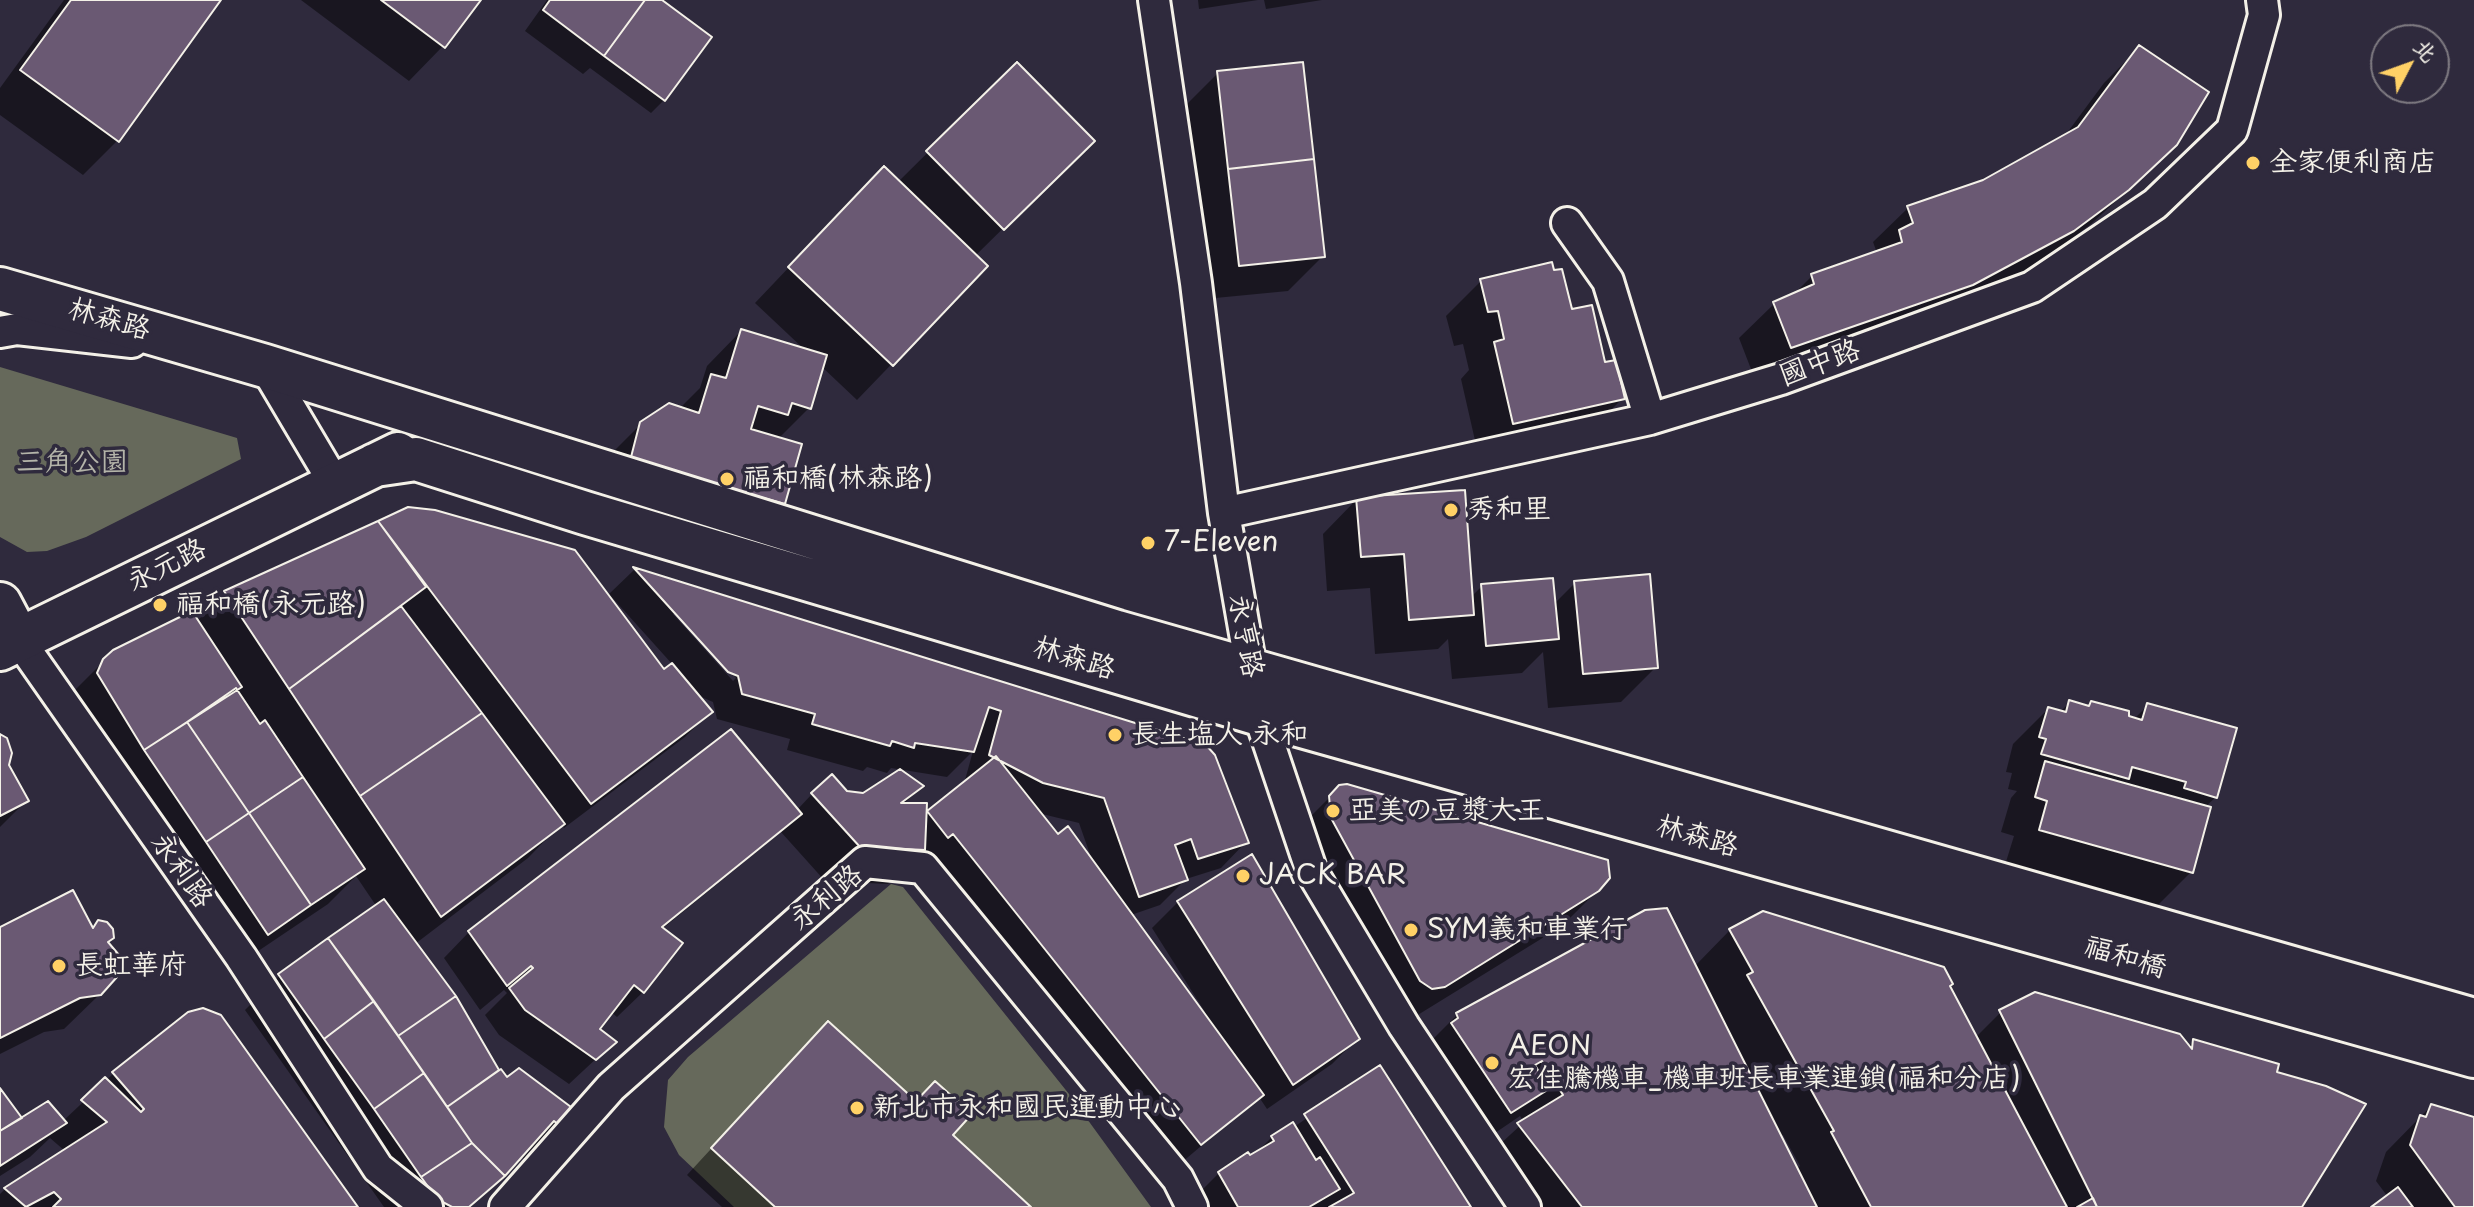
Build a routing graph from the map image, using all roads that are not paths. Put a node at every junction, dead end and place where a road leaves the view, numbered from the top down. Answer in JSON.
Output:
{"nodes":[{"id":1,"x":1154,"y":0,"type":"edge"},
{"id":2,"x":2262,"y":0,"type":"edge"},
{"id":3,"x":1567,"y":223,"type":"dead end"},
{"id":4,"x":0,"y":289,"type":"edge"},
{"id":5,"x":0,"y":332,"type":"edge"},
{"id":6,"x":218,"y":352,"type":"junction"},
{"id":7,"x":265,"y":366,"type":"junction"},
{"id":8,"x":1650,"y":419,"type":"junction"},
{"id":9,"x":455,"y":426,"type":"junction"},
{"id":10,"x":375,"y":465,"type":"junction"},
{"id":11,"x":335,"y":484,"type":"junction"},
{"id":12,"x":1224,"y":513,"type":"junction"},
{"id":13,"x":6,"y":631,"type":"edge"},
{"id":14,"x":1251,"y":667,"type":"junction"},
{"id":15,"x":1259,"y":714,"type":"junction"},
{"id":16,"x":1778,"y":840,"type":"junction"},
{"id":17,"x":2474,"y":1020,"type":"edge"},
{"id":18,"x":2474,"y":1056,"type":"edge"},
{"id":19,"x":427,"y":1207,"type":"edge"},
{"id":20,"x":505,"y":1207,"type":"edge"},
{"id":21,"x":1192,"y":1207,"type":"edge"},
{"id":22,"x":1525,"y":1207,"type":"edge"}],
"edges":[{"from":1,"to":12,"type":"street","name":"永亨路"},
{"from":2,"to":8,"type":"street","name":"國中路"},
{"from":3,"to":8,"type":"street"},
{"from":4,"to":6,"type":"street","name":"林森路"},
{"from":5,"to":6,"type":"street"},
{"from":6,"to":7,"type":"street","name":"林森路"},
{"from":7,"to":9,"type":"street","name":"林森路"},
{"from":7,"to":11,"type":"street"},
{"from":8,"to":12,"type":"street","name":"國中路"},
{"from":9,"to":10,"type":"street","name":"林森路"},
{"from":9,"to":14,"type":"street","name":"林森路"},
{"from":10,"to":11,"type":"street","name":"林森路"},
{"from":10,"to":15,"type":"street","name":"林森路"},
{"from":11,"to":13,"type":"street","name":"永元路"},
{"from":12,"to":14,"type":"street","name":"永亨路"},
{"from":13,"to":19,"type":"street","name":"永利路"},
{"from":14,"to":15,"type":"street","name":"永亨路"},
{"from":14,"to":16,"type":"street","name":"林森路"},
{"from":15,"to":16,"type":"street","name":"林森路"},
{"from":15,"to":22,"type":"street","name":"永亨路"},
{"from":16,"to":17,"type":"street","name":"福和橋"},
{"from":16,"to":18,"type":"street","name":"福和橋"},
{"from":20,"to":21,"type":"street","name":"永利路"}]}
